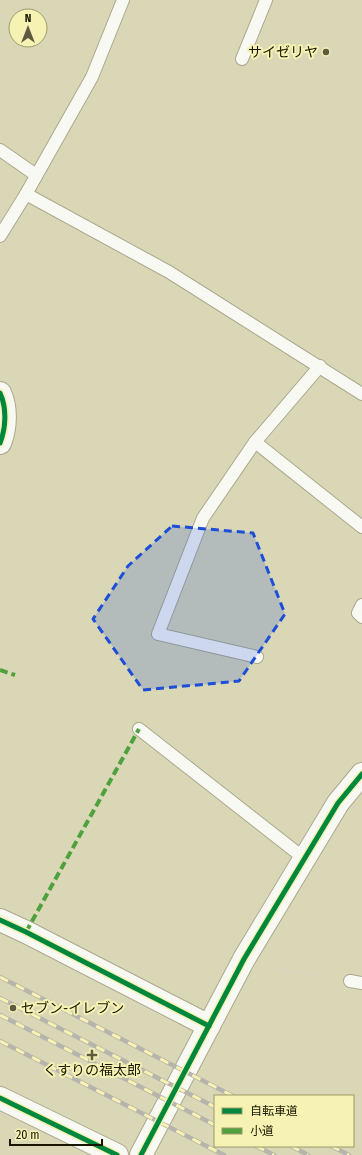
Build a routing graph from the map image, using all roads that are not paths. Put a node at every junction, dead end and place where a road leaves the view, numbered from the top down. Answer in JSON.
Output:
{"nodes":[{"id":1,"x":123,"y":0,"type":"edge"},
{"id":2,"x":266,"y":0,"type":"edge"},
{"id":3,"x":242,"y":59,"type":"dead end"},
{"id":4,"x":0,"y":150,"type":"edge"},
{"id":5,"x":36,"y":175,"type":"junction"},
{"id":6,"x":26,"y":194,"type":"junction"},
{"id":7,"x":0,"y":236,"type":"edge"},
{"id":8,"x":320,"y":366,"type":"junction"},
{"id":9,"x":0,"y":393,"type":"edge"},
{"id":10,"x":362,"y":394,"type":"edge"},
{"id":11,"x":254,"y":442,"type":"junction"},
{"id":12,"x":0,"y":443,"type":"edge"},
{"id":13,"x":362,"y":527,"type":"edge"},
{"id":14,"x":362,"y":605,"type":"edge"},
{"id":15,"x":362,"y":617,"type":"edge"},
{"id":16,"x":257,"y":656,"type":"dead end"},
{"id":17,"x":139,"y":729,"type":"dead end"},
{"id":18,"x":362,"y":774,"type":"edge"},
{"id":19,"x":305,"y":859,"type":"junction"},
{"id":20,"x":0,"y":920,"type":"edge"},
{"id":21,"x":350,"y":981,"type":"road end"},
{"id":22,"x":362,"y":983,"type":"edge"},
{"id":23,"x":209,"y":1026,"type":"junction"},
{"id":24,"x":0,"y":1098,"type":"edge"},
{"id":25,"x":116,"y":1155,"type":"edge"},
{"id":26,"x":141,"y":1155,"type":"edge"}],
"edges":[{"from":1,"to":5,"type":"lane"},
{"from":2,"to":3,"type":"lane"},
{"from":4,"to":5,"type":"lane"},
{"from":5,"to":6,"type":"lane"},
{"from":6,"to":7,"type":"lane"},
{"from":6,"to":8,"type":"lane"},
{"from":8,"to":10,"type":"lane"},
{"from":8,"to":11,"type":"lane"},
{"from":9,"to":12,"type":"street"},
{"from":11,"to":13,"type":"lane"},
{"from":11,"to":16,"type":"lane"},
{"from":14,"to":15,"type":"lane"},
{"from":17,"to":19,"type":"lane"},
{"from":18,"to":19,"type":"street"},
{"from":19,"to":23,"type":"street"},
{"from":20,"to":23,"type":"street"},
{"from":21,"to":22,"type":"lane"},
{"from":23,"to":26,"type":"street"},
{"from":24,"to":25,"type":"street"}]}
